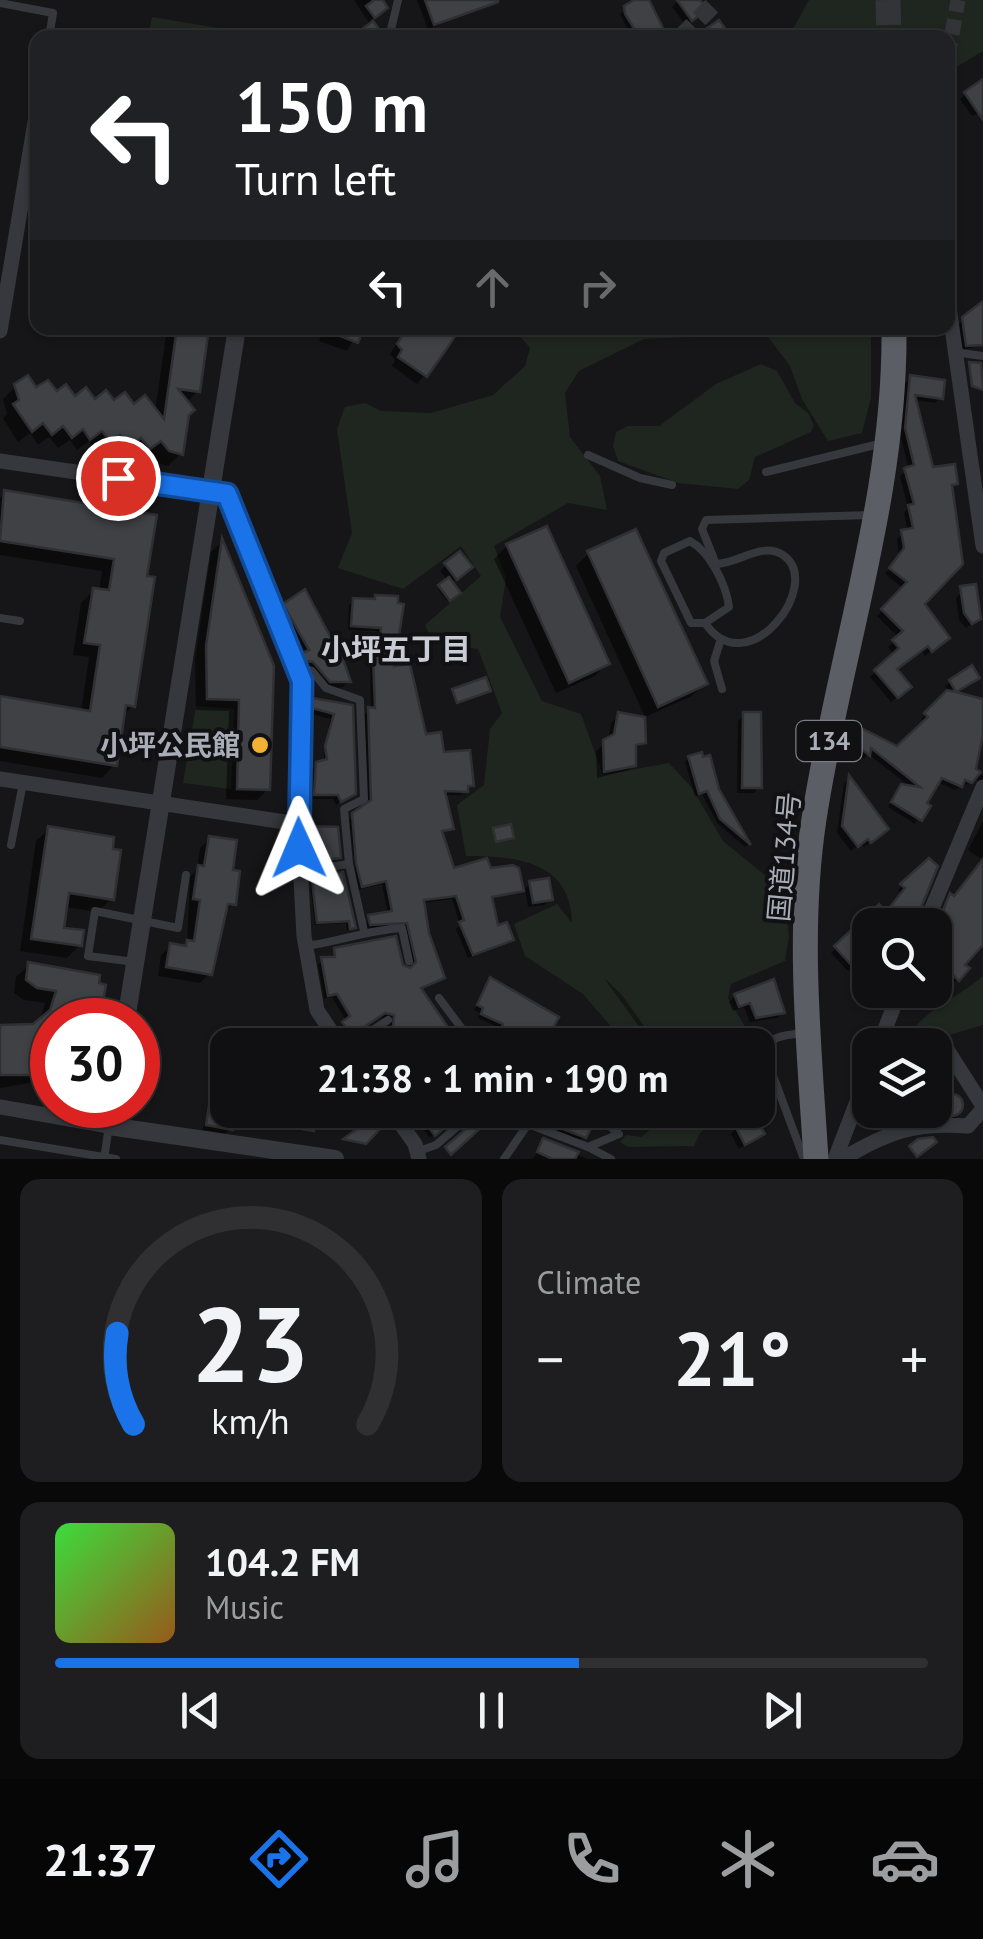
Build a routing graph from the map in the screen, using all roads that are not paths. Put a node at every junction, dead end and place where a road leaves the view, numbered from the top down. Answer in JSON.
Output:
{"nodes":[{"id":1,"x":398,"y":0,"type":"edge"},
{"id":2,"x":0,"y":4,"type":"edge"},
{"id":3,"x":50,"y":30,"type":"edge"},
{"id":4,"x":391,"y":30,"type":"edge"},
{"id":5,"x":30,"y":184,"type":"edge"},
{"id":6,"x":0,"y":331,"type":"edge"},
{"id":7,"x":236,"y":335,"type":"edge"},
{"id":8,"x":894,"y":335,"type":"edge"},
{"id":9,"x":952,"y":335,"type":"edge"},
{"id":10,"x":954,"y":352,"type":"junction"},
{"id":11,"x":983,"y":356,"type":"edge"},
{"id":12,"x":890,"y":441,"type":"junction"},
{"id":13,"x":588,"y":455,"type":"dead end"},
{"id":14,"x":0,"y":462,"type":"edge"},
{"id":15,"x":766,"y":472,"type":"dead end"},
{"id":16,"x":672,"y":485,"type":"dead end"},
{"id":17,"x":210,"y":492,"type":"junction"},
{"id":18,"x":878,"y":515,"type":"junction"},
{"id":19,"x":983,"y":546,"type":"edge"},
{"id":20,"x":0,"y":618,"type":"edge"},
{"id":21,"x":20,"y":621,"type":"dead end"},
{"id":22,"x":706,"y":623,"type":"junction"},
{"id":23,"x":721,"y":639,"type":"junction"},
{"id":24,"x":296,"y":667,"type":"junction"},
{"id":25,"x":722,"y":689,"type":"dead end"},
{"id":26,"x":0,"y":779,"type":"edge"},
{"id":27,"x":22,"y":782,"type":"junction"},
{"id":28,"x":983,"y":787,"type":"edge"},
{"id":29,"x":160,"y":803,"type":"junction"},
{"id":30,"x":298,"y":824,"type":"junction"},
{"id":31,"x":12,"y":845,"type":"dead end"},
{"id":32,"x":349,"y":864,"type":"junction"},
{"id":33,"x":300,"y":871,"type":"junction"},
{"id":34,"x":186,"y":875,"type":"dead end"},
{"id":35,"x":932,"y":908,"type":"edge"},
{"id":36,"x":142,"y":920,"type":"junction"},
{"id":37,"x":364,"y":931,"type":"junction"},
{"id":38,"x":312,"y":945,"type":"dead end"},
{"id":39,"x":409,"y":961,"type":"dead end"},
{"id":40,"x":135,"y":962,"type":"junction"},
{"id":41,"x":129,"y":998,"type":"edge"},
{"id":42,"x":439,"y":998,"type":"dead end"},
{"id":43,"x":388,"y":1020,"type":"dead end"},
{"id":44,"x":331,"y":1028,"type":"edge"},
{"id":45,"x":376,"y":1028,"type":"edge"},
{"id":46,"x":462,"y":1028,"type":"edge"},
{"id":47,"x":808,"y":1032,"type":"junction"},
{"id":48,"x":952,"y":1058,"type":"edge"},
{"id":49,"x":0,"y":1107,"type":"edge"},
{"id":50,"x":983,"y":1108,"type":"edge"},
{"id":51,"x":30,"y":1112,"type":"edge"},
{"id":52,"x":852,"y":1121,"type":"edge"},
{"id":53,"x":110,"y":1128,"type":"edge"},
{"id":54,"x":124,"y":1128,"type":"edge"},
{"id":55,"x":407,"y":1128,"type":"edge"},
{"id":56,"x":456,"y":1128,"type":"edge"},
{"id":57,"x":525,"y":1128,"type":"edge"},
{"id":58,"x":538,"y":1128,"type":"edge"},
{"id":59,"x":612,"y":1128,"type":"edge"},
{"id":60,"x":0,"y":1140,"type":"edge"},
{"id":61,"x":588,"y":1147,"type":"junction"},
{"id":62,"x":419,"y":1155,"type":"edge"},
{"id":63,"x":105,"y":1158,"type":"edge"},
{"id":64,"x":116,"y":1159,"type":"edge"},
{"id":65,"x":334,"y":1159,"type":"edge"},
{"id":66,"x":504,"y":1159,"type":"edge"},
{"id":67,"x":611,"y":1159,"type":"edge"},
{"id":68,"x":804,"y":1159,"type":"edge"},
{"id":69,"x":816,"y":1159,"type":"edge"},
{"id":70,"x":839,"y":1159,"type":"edge"}],
"edges":[{"from":1,"to":4,"type":"lane"},
{"from":2,"to":3,"type":"lane"},
{"from":5,"to":6,"type":"street"},
{"from":7,"to":17,"type":"street"},
{"from":8,"to":12,"type":"highway","name":"国道134号","number":"134"},
{"from":9,"to":10,"type":"street"},
{"from":10,"to":11,"type":"lane"},
{"from":10,"to":19,"type":"street"},
{"from":12,"to":15,"type":"lane"},
{"from":12,"to":18,"type":"highway","name":"国道134号","number":"134"},
{"from":13,"to":16,"type":"lane"},
{"from":14,"to":17,"type":"street"},
{"from":17,"to":24,"type":"street"},
{"from":17,"to":29,"type":"street"},
{"from":18,"to":23,"type":"lane"},
{"from":18,"to":47,"type":"highway","name":"国道134号","number":"134"},
{"from":20,"to":21,"type":"lane"},
{"from":22,"to":22,"type":"lane"},
{"from":22,"to":23,"type":"lane"},
{"from":23,"to":25,"type":"lane"},
{"from":24,"to":30,"type":"street"},
{"from":24,"to":32,"type":"lane"},
{"from":26,"to":27,"type":"street"},
{"from":27,"to":29,"type":"street"},
{"from":27,"to":31,"type":"lane"},
{"from":28,"to":35,"type":"street"},
{"from":29,"to":30,"type":"street"},
{"from":29,"to":36,"type":"street"},
{"from":30,"to":33,"type":"street"},
{"from":32,"to":33,"type":"lane"},
{"from":32,"to":37,"type":"lane"},
{"from":33,"to":44,"type":"street"},
{"from":34,"to":36,"type":"lane"},
{"from":36,"to":40,"type":"street"},
{"from":36,"to":40,"type":"lane"},
{"from":37,"to":38,"type":"lane"},
{"from":37,"to":39,"type":"lane"},
{"from":40,"to":41,"type":"street"},
{"from":42,"to":46,"type":"lane"},
{"from":43,"to":45,"type":"lane"},
{"from":47,"to":68,"type":"lane"},
{"from":47,"to":69,"type":"highway","name":"国道134号","number":"134"},
{"from":48,"to":50,"type":"street"},
{"from":49,"to":51,"type":"street"},
{"from":50,"to":70,"type":"street"},
{"from":52,"to":70,"type":"street"},
{"from":53,"to":63,"type":"lane"},
{"from":54,"to":65,"type":"street"},
{"from":55,"to":62,"type":"street"},
{"from":56,"to":62,"type":"lane"},
{"from":57,"to":66,"type":"lane"},
{"from":58,"to":61,"type":"lane"},
{"from":59,"to":61,"type":"lane"},
{"from":60,"to":63,"type":"lane"},
{"from":61,"to":67,"type":"lane"},
{"from":63,"to":64,"type":"lane"}]}
